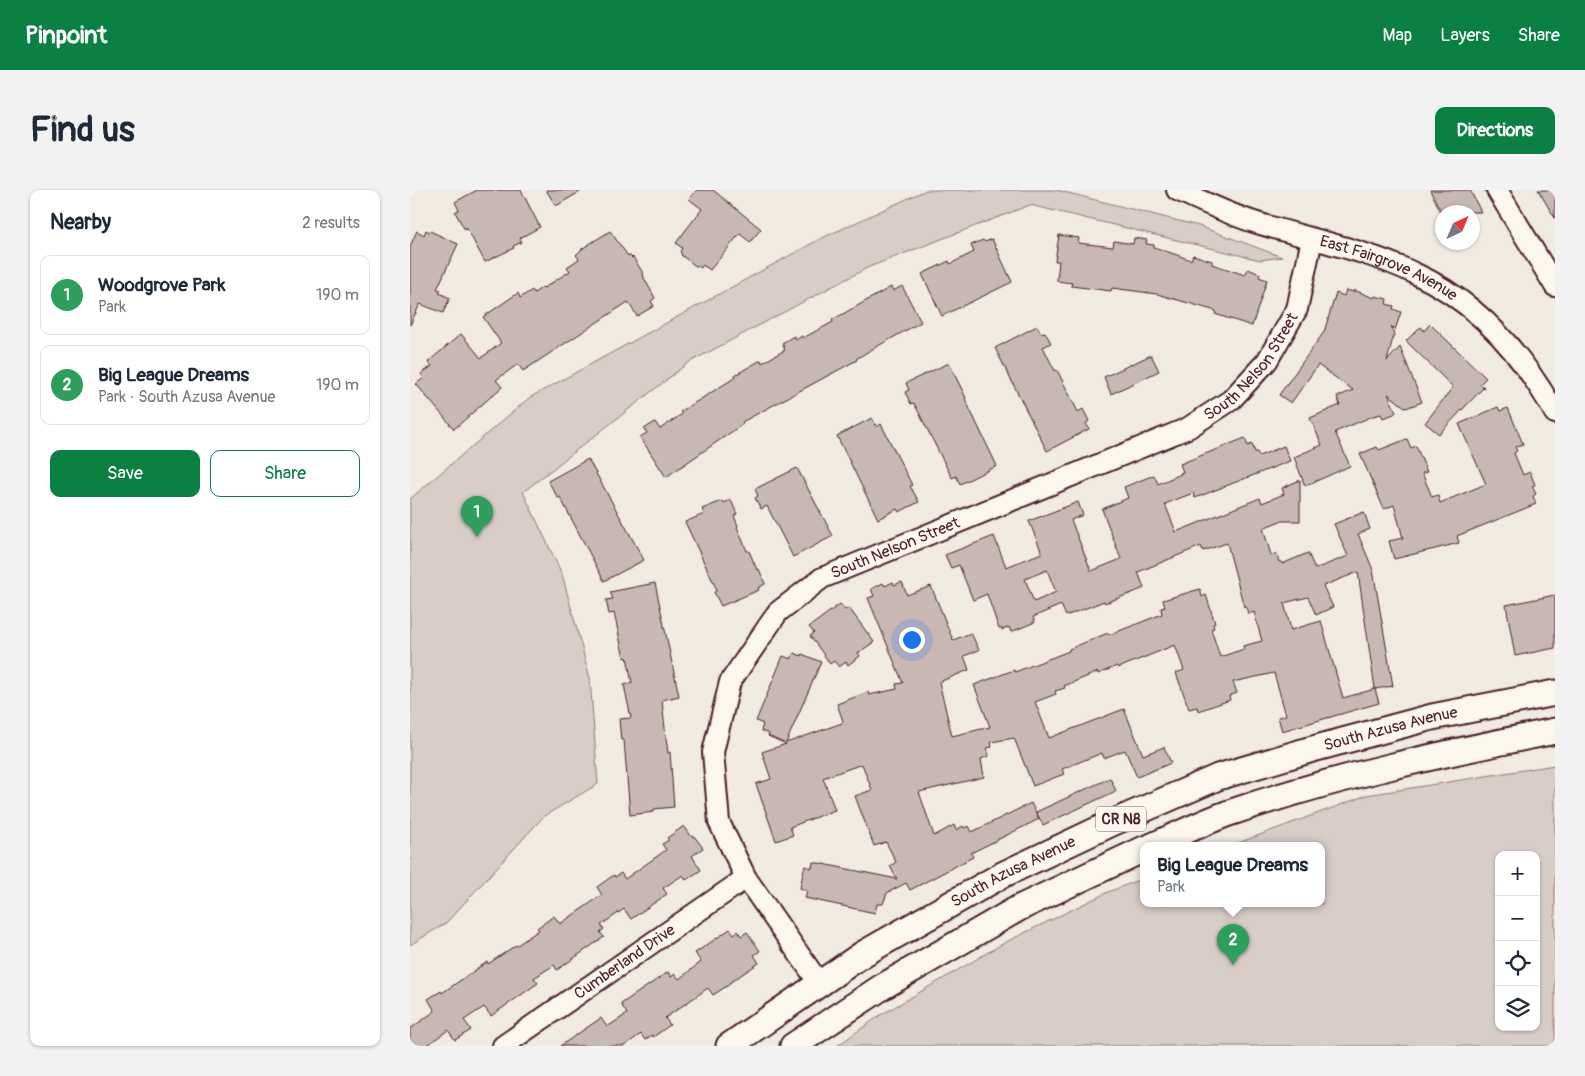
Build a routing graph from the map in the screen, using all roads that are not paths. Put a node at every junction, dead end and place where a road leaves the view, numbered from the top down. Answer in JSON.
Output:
{"nodes":[{"id":1,"x":1177,"y":190,"type":"edge"},
{"id":2,"x":1497,"y":190,"type":"edge"},
{"id":3,"x":1312,"y":239,"type":"junction"},
{"id":4,"x":1555,"y":286,"type":"edge"},
{"id":5,"x":1555,"y":413,"type":"edge"},
{"id":6,"x":1555,"y":693,"type":"edge"},
{"id":7,"x":1555,"y":731,"type":"edge"},
{"id":8,"x":1161,"y":842,"type":"edge"},
{"id":9,"x":1140,"y":852,"type":"edge"},
{"id":10,"x":746,"y":878,"type":"junction"},
{"id":11,"x":819,"y":983,"type":"junction"},
{"id":12,"x":503,"y":1046,"type":"edge"},
{"id":13,"x":729,"y":1046,"type":"edge"},
{"id":14,"x":793,"y":1046,"type":"edge"}],
"edges":[{"from":1,"to":3,"type":"street","name":"East Fairgrove Avenue"},
{"from":2,"to":4,"type":"street"},
{"from":3,"to":5,"type":"street","name":"East Fairgrove Avenue"},
{"from":3,"to":10,"type":"street","name":"South Nelson Street"},
{"from":6,"to":11,"type":"main road","name":"South Azusa Avenue","number":"CR N8"},
{"from":7,"to":8,"type":"main road","number":"CR N8"},
{"from":9,"to":14,"type":"main road","number":"CR N8"},
{"from":10,"to":11,"type":"street","name":"South Nelson Street"},
{"from":10,"to":12,"type":"street","name":"Cumberland Drive"},
{"from":11,"to":13,"type":"main road","name":"South Azusa Avenue","number":"CR N8"}]}
